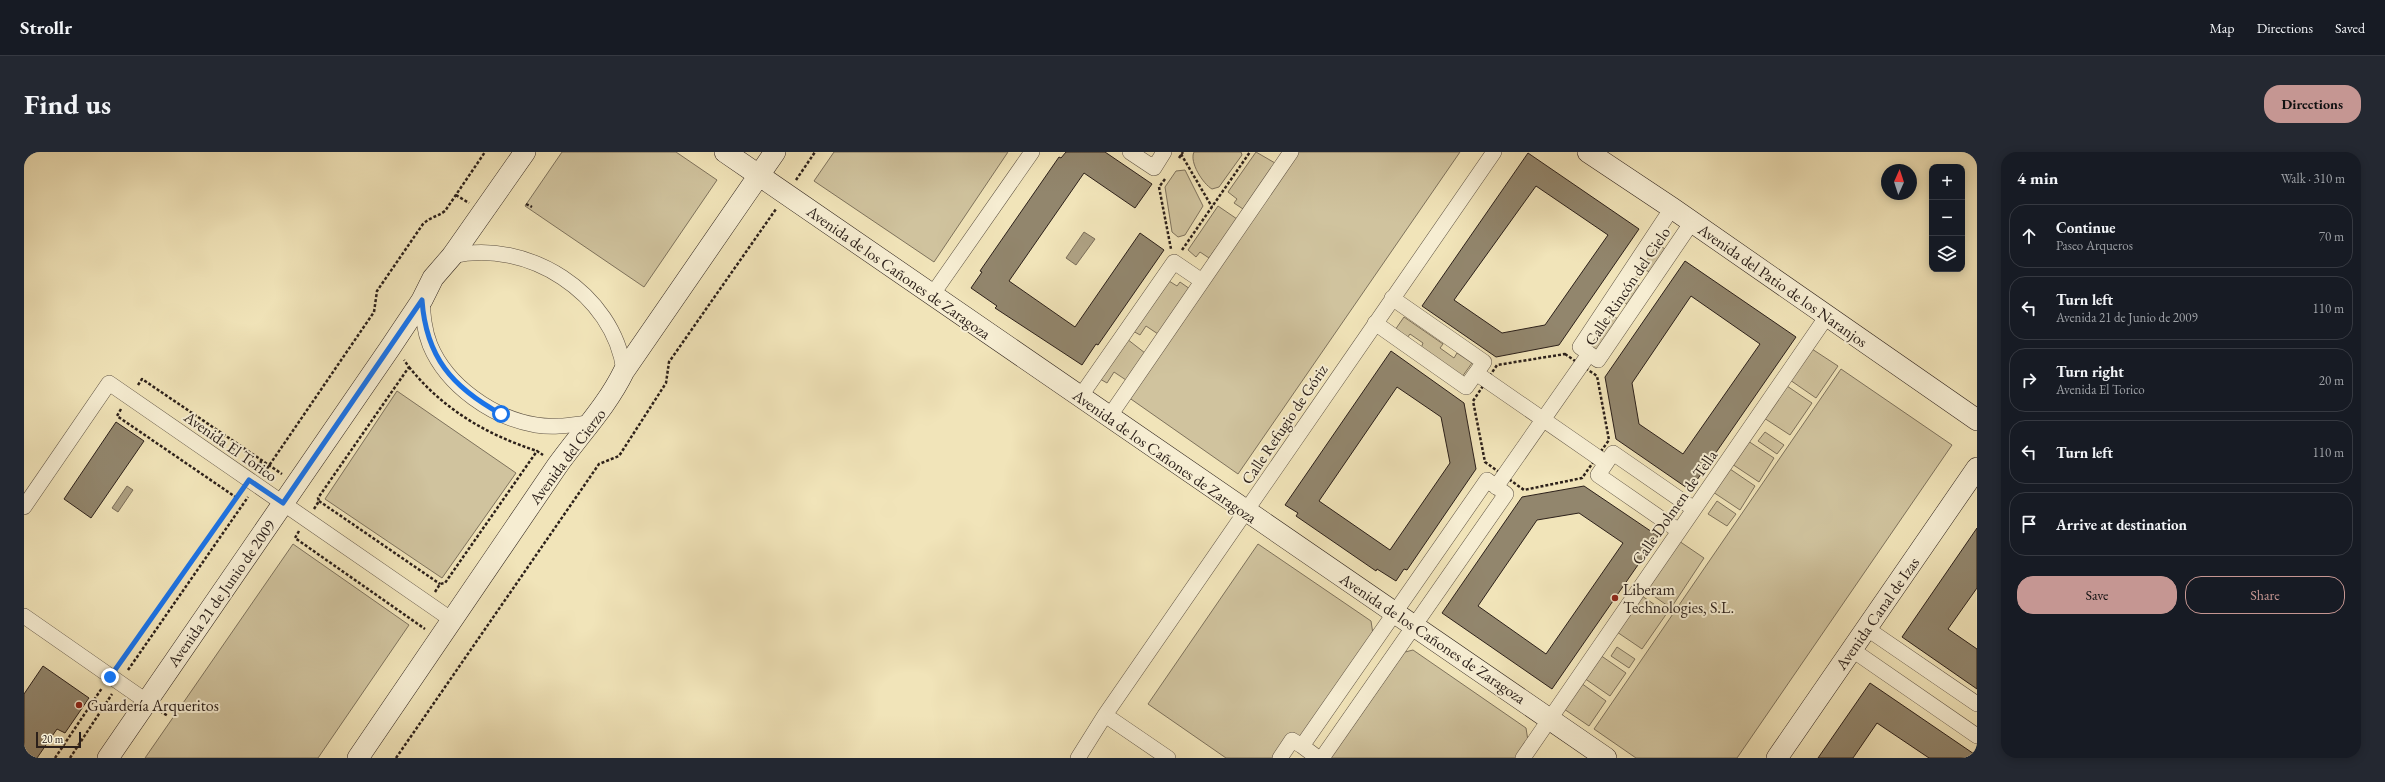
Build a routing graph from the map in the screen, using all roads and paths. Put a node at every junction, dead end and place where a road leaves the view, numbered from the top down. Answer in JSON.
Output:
{"nodes":[{"id":1,"x":486,"y":152,"type":"edge"},
{"id":2,"x":526,"y":152,"type":"edge"},
{"id":3,"x":725,"y":152,"type":"edge"},
{"id":4,"x":774,"y":152,"type":"edge"},
{"id":5,"x":816,"y":152,"type":"edge"},
{"id":6,"x":1032,"y":152,"type":"edge"},
{"id":7,"x":1130,"y":152,"type":"edge"},
{"id":8,"x":1164,"y":152,"type":"edge"},
{"id":9,"x":1177,"y":152,"type":"edge"},
{"id":10,"x":1250,"y":152,"type":"edge"},
{"id":11,"x":1291,"y":152,"type":"edge"},
{"id":12,"x":1494,"y":152,"type":"edge"},
{"id":13,"x":1588,"y":152,"type":"edge"},
{"id":14,"x":1182,"y":153,"type":"edge"},
{"id":15,"x":1177,"y":161,"type":"dead end"},
{"id":16,"x":1168,"y":174,"type":"dead end"},
{"id":17,"x":759,"y":175,"type":"junction"},
{"id":18,"x":786,"y":194,"type":"junction"},
{"id":19,"x":526,"y":204,"type":"dead end"},
{"id":20,"x":1212,"y":207,"type":"junction"},
{"id":21,"x":532,"y":208,"type":"dead end"},
{"id":22,"x":1672,"y":208,"type":"junction"},
{"id":23,"x":1692,"y":222,"type":"junction"},
{"id":24,"x":452,"y":256,"type":"junction"},
{"id":25,"x":1174,"y":262,"type":"junction"},
{"id":26,"x":1202,"y":282,"type":"junction"},
{"id":27,"x":932,"y":295,"type":"junction"},
{"id":28,"x":1392,"y":298,"type":"junction"},
{"id":29,"x":422,"y":300,"type":"junction"},
{"id":30,"x":1827,"y":316,"type":"junction"},
{"id":31,"x":1375,"y":322,"type":"junction"},
{"id":32,"x":390,"y":348,"type":"junction"},
{"id":33,"x":1589,"y":354,"type":"junction"},
{"id":34,"x":409,"y":367,"type":"junction"},
{"id":35,"x":624,"y":371,"type":"junction"},
{"id":36,"x":1476,"y":373,"type":"junction"},
{"id":37,"x":142,"y":379,"type":"dead end"},
{"id":38,"x":1080,"y":397,"type":"junction"},
{"id":39,"x":117,"y":416,"type":"dead end"},
{"id":40,"x":1109,"y":417,"type":"junction"},
{"id":41,"x":1543,"y":420,"type":"junction"},
{"id":42,"x":1977,"y":420,"type":"edge"},
{"id":43,"x":588,"y":423,"type":"junction"},
{"id":44,"x":537,"y":451,"type":"junction"},
{"id":45,"x":262,"y":460,"type":"junction"},
{"id":46,"x":1606,"y":463,"type":"junction"},
{"id":47,"x":269,"y":465,"type":"junction"},
{"id":48,"x":557,"y":466,"type":"junction"},
{"id":49,"x":1977,"y":468,"type":"edge"},
{"id":50,"x":253,"y":483,"type":"junction"},
{"id":51,"x":297,"y":484,"type":"junction"},
{"id":52,"x":1496,"y":487,"type":"junction"},
{"id":53,"x":237,"y":498,"type":"junction"},
{"id":54,"x":319,"y":500,"type":"junction"},
{"id":55,"x":283,"y":503,"type":"junction"},
{"id":56,"x":24,"y":507,"type":"edge"},
{"id":57,"x":1694,"y":510,"type":"junction"},
{"id":58,"x":1246,"y":511,"type":"junction"},
{"id":59,"x":307,"y":520,"type":"junction"},
{"id":60,"x":1679,"y":531,"type":"junction"},
{"id":61,"x":440,"y":584,"type":"junction"},
{"id":62,"x":427,"y":603,"type":"junction"},
{"id":63,"x":1395,"y":612,"type":"junction"},
{"id":64,"x":24,"y":616,"type":"edge"},
{"id":65,"x":452,"y":620,"type":"junction"},
{"id":66,"x":1415,"y":626,"type":"junction"},
{"id":67,"x":1866,"y":628,"type":"junction"},
{"id":68,"x":440,"y":639,"type":"junction"},
{"id":69,"x":1851,"y":649,"type":"junction"},
{"id":70,"x":114,"y":680,"type":"junction"},
{"id":71,"x":146,"y":701,"type":"junction"},
{"id":72,"x":1977,"y":704,"type":"edge"},
{"id":73,"x":1105,"y":715,"type":"junction"},
{"id":74,"x":1550,"y":718,"type":"junction"},
{"id":75,"x":1977,"y":736,"type":"edge"},
{"id":76,"x":1302,"y":746,"type":"junction"},
{"id":77,"x":1080,"y":757,"type":"edge"},
{"id":78,"x":55,"y":758,"type":"edge"},
{"id":79,"x":70,"y":758,"type":"edge"},
{"id":80,"x":108,"y":758,"type":"edge"},
{"id":81,"x":358,"y":758,"type":"edge"},
{"id":82,"x":396,"y":758,"type":"edge"},
{"id":83,"x":1168,"y":758,"type":"edge"},
{"id":84,"x":1280,"y":758,"type":"edge"},
{"id":85,"x":1318,"y":758,"type":"edge"},
{"id":86,"x":1322,"y":758,"type":"edge"},
{"id":87,"x":1523,"y":758,"type":"edge"},
{"id":88,"x":1606,"y":758,"type":"edge"},
{"id":89,"x":1777,"y":758,"type":"edge"}],
"edges":[{"from":1,"to":47,"type":"path"},
{"from":2,"to":24,"type":"street","name":"Avenida 21 de Junio de 2009"},
{"from":3,"to":17,"type":"street","name":"Avenida de los Cañones de Zaragoza"},
{"from":4,"to":17,"type":"street","name":"Avenida del Cierzo"},
{"from":5,"to":18,"type":"path"},
{"from":6,"to":27,"type":"street"},
{"from":7,"to":8,"type":"street"},
{"from":9,"to":14,"type":"path"},
{"from":10,"to":20,"type":"path"},
{"from":11,"to":26,"type":"street"},
{"from":12,"to":28,"type":"street","name":"Calle Refugio de Góriz"},
{"from":13,"to":22,"type":"street","name":"Avenida del Patio de los Naranjos"},
{"from":14,"to":15,"type":"path"},
{"from":14,"to":20,"type":"path"},
{"from":16,"to":25,"type":"path"},
{"from":17,"to":18,"type":"street","name":"Avenida de los Cañones de Zaragoza"},
{"from":17,"to":35,"type":"street","name":"Avenida del Cierzo"},
{"from":18,"to":27,"type":"street","name":"Avenida de los Cañones de Zaragoza"},
{"from":18,"to":82,"type":"path"},
{"from":19,"to":21,"type":"path"},
{"from":20,"to":25,"type":"path"},
{"from":22,"to":23,"type":"street","name":"Avenida del Patio de los Naranjos"},
{"from":22,"to":33,"type":"street","name":"Calle Rincón del Cielo"},
{"from":23,"to":30,"type":"street","name":"Avenida del Patio de los Naranjos"},
{"from":23,"to":33,"type":"street","name":"Calle Rincón del Cielo"},
{"from":24,"to":29,"type":"street","name":"Avenida 21 de Junio de 2009"},
{"from":24,"to":35,"type":"street"},
{"from":25,"to":26,"type":"street"},
{"from":25,"to":38,"type":"street"},
{"from":26,"to":40,"type":"street"},
{"from":27,"to":38,"type":"street","name":"Avenida de los Cañones de Zaragoza"},
{"from":28,"to":31,"type":"street","name":"Calle Refugio de Góriz"},
{"from":28,"to":36,"type":"street"},
{"from":29,"to":32,"type":"street","name":"Avenida 21 de Junio de 2009"},
{"from":29,"to":43,"type":"street"},
{"from":30,"to":42,"type":"street","name":"Avenida del Patio de los Naranjos"},
{"from":30,"to":57,"type":"street","name":"Calle Dolmen de Tella"},
{"from":31,"to":36,"type":"street"},
{"from":31,"to":58,"type":"street","name":"Calle Refugio de Góriz"},
{"from":32,"to":34,"type":"path"},
{"from":32,"to":51,"type":"street","name":"Avenida 21 de Junio de 2009"},
{"from":33,"to":41,"type":"street","name":"Calle Rincón del Cielo"},
{"from":34,"to":44,"type":"path"},
{"from":34,"to":54,"type":"path"},
{"from":35,"to":43,"type":"street","name":"Avenida del Cierzo"},
{"from":36,"to":41,"type":"street"},
{"from":37,"to":45,"type":"path"},
{"from":38,"to":40,"type":"street","name":"Avenida de los Cañones de Zaragoza"},
{"from":39,"to":53,"type":"path"},
{"from":40,"to":58,"type":"street","name":"Avenida de los Cañones de Zaragoza"},
{"from":41,"to":46,"type":"street"},
{"from":41,"to":52,"type":"street","name":"Calle Rincón del Cielo"},
{"from":43,"to":48,"type":"street","name":"Avenida del Cierzo"},
{"from":44,"to":48,"type":"path"},
{"from":44,"to":61,"type":"path"},
{"from":45,"to":47,"type":"path"},
{"from":45,"to":50,"type":"path"},
{"from":46,"to":57,"type":"street"},
{"from":46,"to":60,"type":"street"},
{"from":47,"to":50,"type":"path"},
{"from":47,"to":51,"type":"path"},
{"from":48,"to":65,"type":"street","name":"Avenida del Cierzo"},
{"from":49,"to":67,"type":"street","name":"Avenida Canal de Izas"},
{"from":50,"to":53,"type":"path"},
{"from":50,"to":55,"type":"street","name":"Avenida El Torico"},
{"from":50,"to":56,"type":"street","name":"Avenida El Torico"},
{"from":50,"to":70,"type":"path"},
{"from":51,"to":54,"type":"path"},
{"from":51,"to":55,"type":"street","name":"Avenida 21 de Junio de 2009"},
{"from":52,"to":63,"type":"street"},
{"from":52,"to":66,"type":"street"},
{"from":53,"to":70,"type":"path"},
{"from":54,"to":59,"type":"path"},
{"from":54,"to":61,"type":"path"},
{"from":55,"to":59,"type":"street","name":"Avenida El Torico"},
{"from":55,"to":71,"type":"street","name":"Avenida 21 de Junio de 2009"},
{"from":57,"to":60,"type":"street","name":"Calle Dolmen de Tella"},
{"from":58,"to":63,"type":"street","name":"Avenida de los Cañones de Zaragoza"},
{"from":58,"to":73,"type":"street","name":"Calle Refugio de Góriz"},
{"from":59,"to":62,"type":"street","name":"Avenida El Torico"},
{"from":59,"to":68,"type":"path"},
{"from":60,"to":74,"type":"street","name":"Calle Dolmen de Tella"},
{"from":61,"to":62,"type":"path"},
{"from":62,"to":65,"type":"street","name":"Avenida El Torico"},
{"from":63,"to":66,"type":"street","name":"Avenida de los Cañones de Zaragoza"},
{"from":63,"to":76,"type":"street"},
{"from":64,"to":70,"type":"street"},
{"from":65,"to":68,"type":"street","name":"Avenida del Cierzo"},
{"from":66,"to":74,"type":"street","name":"Avenida de los Cañones de Zaragoza"},
{"from":66,"to":86,"type":"street"},
{"from":67,"to":69,"type":"street","name":"Avenida Canal de Izas"},
{"from":67,"to":72,"type":"street"},
{"from":68,"to":81,"type":"street","name":"Avenida del Cierzo"},
{"from":69,"to":75,"type":"street"},
{"from":69,"to":89,"type":"street","name":"Avenida Canal de Izas"},
{"from":70,"to":71,"type":"street"},
{"from":70,"to":78,"type":"path"},
{"from":70,"to":79,"type":"path"},
{"from":71,"to":80,"type":"street","name":"Avenida 21 de Junio de 2009"},
{"from":73,"to":77,"type":"street","name":"Calle Refugio de Góriz"},
{"from":73,"to":83,"type":"street"},
{"from":74,"to":87,"type":"street","name":"Calle Dolmen de Tella"},
{"from":74,"to":88,"type":"street","name":"Avenida de los Cañones de Zaragoza"},
{"from":76,"to":84,"type":"street"},
{"from":76,"to":85,"type":"street"}]}
